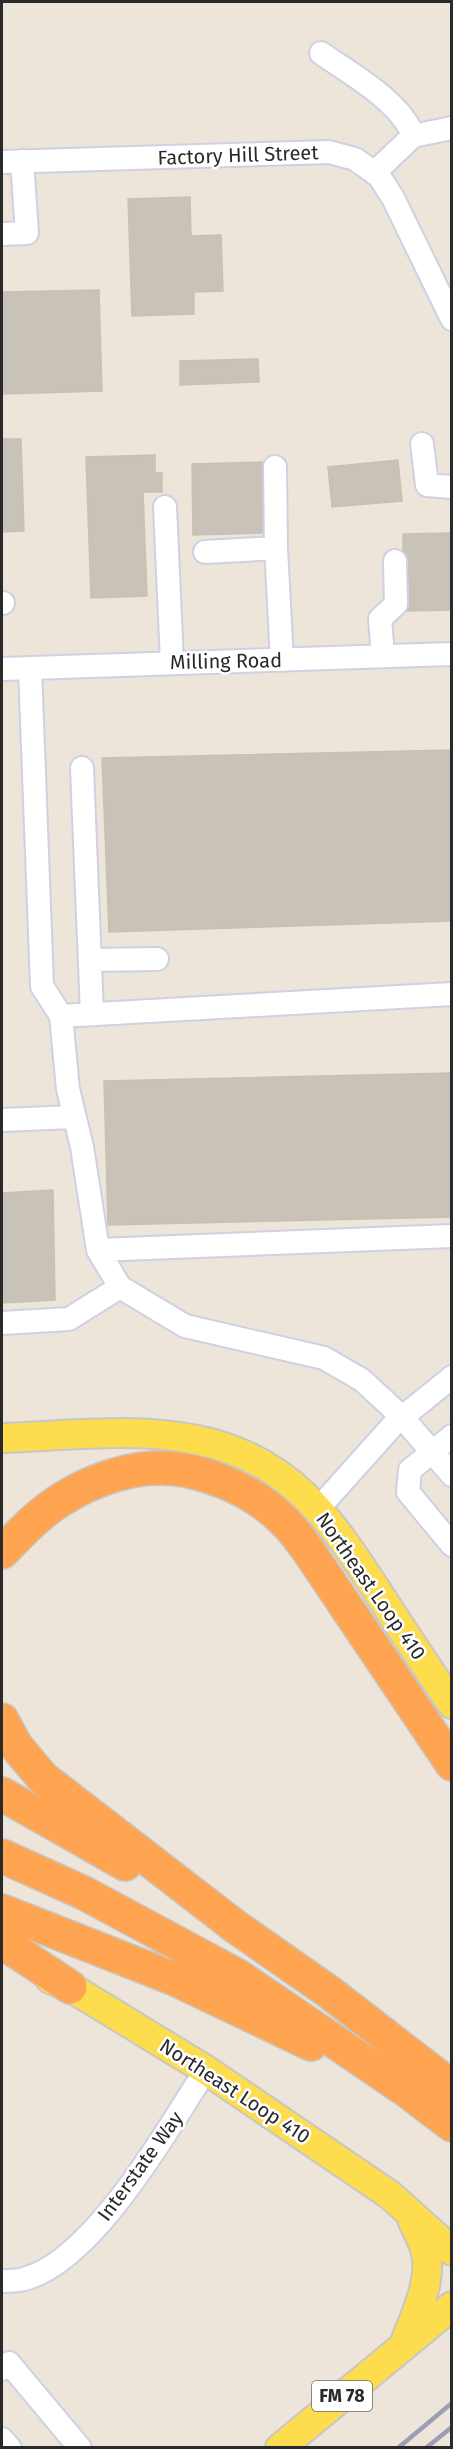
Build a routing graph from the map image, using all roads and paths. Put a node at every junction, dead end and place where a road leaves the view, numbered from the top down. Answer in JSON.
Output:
{"nodes":[{"id":1,"x":321,"y":54,"type":"dead end"},
{"id":2,"x":452,"y":128,"type":"edge"},
{"id":3,"x":413,"y":136,"type":"junction"},
{"id":4,"x":12,"y":162,"type":"edge"},
{"id":5,"x":374,"y":173,"type":"junction"},
{"id":6,"x":2,"y":234,"type":"edge"},
{"id":7,"x":452,"y":319,"type":"edge"},
{"id":8,"x":422,"y":444,"type":"dead end"},
{"id":9,"x":275,"y":467,"type":"dead end"},
{"id":10,"x":452,"y":487,"type":"edge"},
{"id":11,"x":165,"y":507,"type":"dead end"},
{"id":12,"x":276,"y":548,"type":"junction"},
{"id":13,"x":205,"y":552,"type":"dead end"},
{"id":14,"x":395,"y":561,"type":"dead end"},
{"id":15,"x":452,"y":654,"type":"edge"},
{"id":16,"x":383,"y":656,"type":"junction"},
{"id":17,"x":282,"y":660,"type":"junction"},
{"id":18,"x":172,"y":662,"type":"junction"},
{"id":19,"x":30,"y":668,"type":"junction"},
{"id":20,"x":2,"y":669,"type":"edge"},
{"id":21,"x":82,"y":768,"type":"dead end"},
{"id":22,"x":158,"y":959,"type":"dead end"},
{"id":23,"x":90,"y":960,"type":"junction"},
{"id":24,"x":452,"y":994,"type":"edge"},
{"id":25,"x":92,"y":1014,"type":"junction"},
{"id":26,"x":61,"y":1016,"type":"junction"},
{"id":27,"x":74,"y":1117,"type":"junction"},
{"id":28,"x":2,"y":1120,"type":"edge"},
{"id":29,"x":452,"y":1236,"type":"edge"},
{"id":30,"x":98,"y":1250,"type":"junction"},
{"id":31,"x":120,"y":1287,"type":"junction"},
{"id":32,"x":2,"y":1323,"type":"edge"},
{"id":33,"x":452,"y":1377,"type":"edge"},
{"id":34,"x":402,"y":1417,"type":"junction"},
{"id":35,"x":452,"y":1436,"type":"edge"},
{"id":36,"x":2,"y":1438,"type":"edge"},
{"id":37,"x":432,"y":1452,"type":"junction"},
{"id":38,"x":452,"y":1475,"type":"edge"},
{"id":39,"x":318,"y":1509,"type":"junction"},
{"id":40,"x":452,"y":1545,"type":"edge"},
{"id":41,"x":2,"y":1552,"type":"edge"},
{"id":42,"x":452,"y":1704,"type":"edge"},
{"id":43,"x":2,"y":1720,"type":"edge"},
{"id":44,"x":452,"y":1764,"type":"edge"},
{"id":45,"x":2,"y":1794,"type":"edge"},
{"id":46,"x":2,"y":1856,"type":"edge"},
{"id":47,"x":2,"y":1911,"type":"edge"},
{"id":48,"x":236,"y":1927,"type":"junction"},
{"id":49,"x":2,"y":1942,"type":"edge"},
{"id":50,"x":2,"y":1958,"type":"edge"},
{"id":51,"x":70,"y":1987,"type":"junction"},
{"id":52,"x":206,"y":2070,"type":"junction"},
{"id":53,"x":452,"y":2087,"type":"edge"},
{"id":54,"x":406,"y":2090,"type":"junction"},
{"id":55,"x":452,"y":2125,"type":"edge"},
{"id":56,"x":408,"y":2211,"type":"junction"},
{"id":57,"x":452,"y":2251,"type":"edge"},
{"id":58,"x":2,"y":2281,"type":"edge"},
{"id":59,"x":452,"y":2306,"type":"edge"},
{"id":60,"x":404,"y":2345,"type":"junction"},
{"id":61,"x":2,"y":2369,"type":"edge"},
{"id":62,"x":2,"y":2439,"type":"edge"},
{"id":63,"x":10,"y":2448,"type":"edge"},
{"id":64,"x":80,"y":2448,"type":"edge"},
{"id":65,"x":280,"y":2448,"type":"edge"}],
"edges":[{"from":1,"to":3,"type":"street"},
{"from":2,"to":3,"type":"street"},
{"from":3,"to":5,"type":"street"},
{"from":4,"to":5,"type":"street","name":"Factory Hill Street"},
{"from":4,"to":6,"type":"street"},
{"from":5,"to":7,"type":"street","name":"Factory Hill Street"},
{"from":8,"to":10,"type":"street"},
{"from":9,"to":12,"type":"street"},
{"from":11,"to":18,"type":"street"},
{"from":12,"to":13,"type":"street"},
{"from":12,"to":17,"type":"street"},
{"from":14,"to":16,"type":"street"},
{"from":15,"to":16,"type":"street","name":"Milling Road"},
{"from":16,"to":17,"type":"street","name":"Milling Road"},
{"from":17,"to":18,"type":"street","name":"Milling Road"},
{"from":18,"to":19,"type":"street","name":"Milling Road"},
{"from":19,"to":20,"type":"street","name":"Milling Road"},
{"from":19,"to":26,"type":"street"},
{"from":21,"to":23,"type":"street"},
{"from":22,"to":23,"type":"street"},
{"from":23,"to":25,"type":"street"},
{"from":24,"to":25,"type":"street"},
{"from":25,"to":26,"type":"street"},
{"from":26,"to":27,"type":"street"},
{"from":27,"to":28,"type":"street"},
{"from":27,"to":30,"type":"street"},
{"from":29,"to":30,"type":"street"},
{"from":30,"to":31,"type":"street"},
{"from":31,"to":32,"type":"street"},
{"from":31,"to":34,"type":"street"},
{"from":33,"to":34,"type":"street"},
{"from":34,"to":37,"type":"street"},
{"from":34,"to":39,"type":"street"},
{"from":35,"to":37,"type":"street"},
{"from":36,"to":39,"type":"main road","name":"Northeast Loop 410"},
{"from":37,"to":38,"type":"street"},
{"from":37,"to":40,"type":"street"},
{"from":39,"to":42,"type":"main road","name":"Northeast Loop 410"},
{"from":41,"to":44,"type":"highway"},
{"from":43,"to":48,"type":"highway"},
{"from":45,"to":48,"type":"highway"},
{"from":46,"to":54,"type":"highway"},
{"from":47,"to":54,"type":"highway"},
{"from":48,"to":53,"type":"highway"},
{"from":49,"to":51,"type":"highway"},
{"from":50,"to":51,"type":"main road","name":"Northeast Loop 410"},
{"from":51,"to":52,"type":"main road","name":"Northeast Loop 410"},
{"from":52,"to":56,"type":"main road","name":"Northeast Loop 410"},
{"from":52,"to":58,"type":"street","name":"Interstate Way"},
{"from":54,"to":55,"type":"highway"},
{"from":56,"to":57,"type":"main road","name":"Northeast Loop 410"},
{"from":56,"to":60,"type":"main road"},
{"from":59,"to":60,"type":"main road","number":"FM 78"},
{"from":60,"to":65,"type":"main road","number":"FM 78"},
{"from":61,"to":64,"type":"street"},
{"from":62,"to":63,"type":"street"}]}
